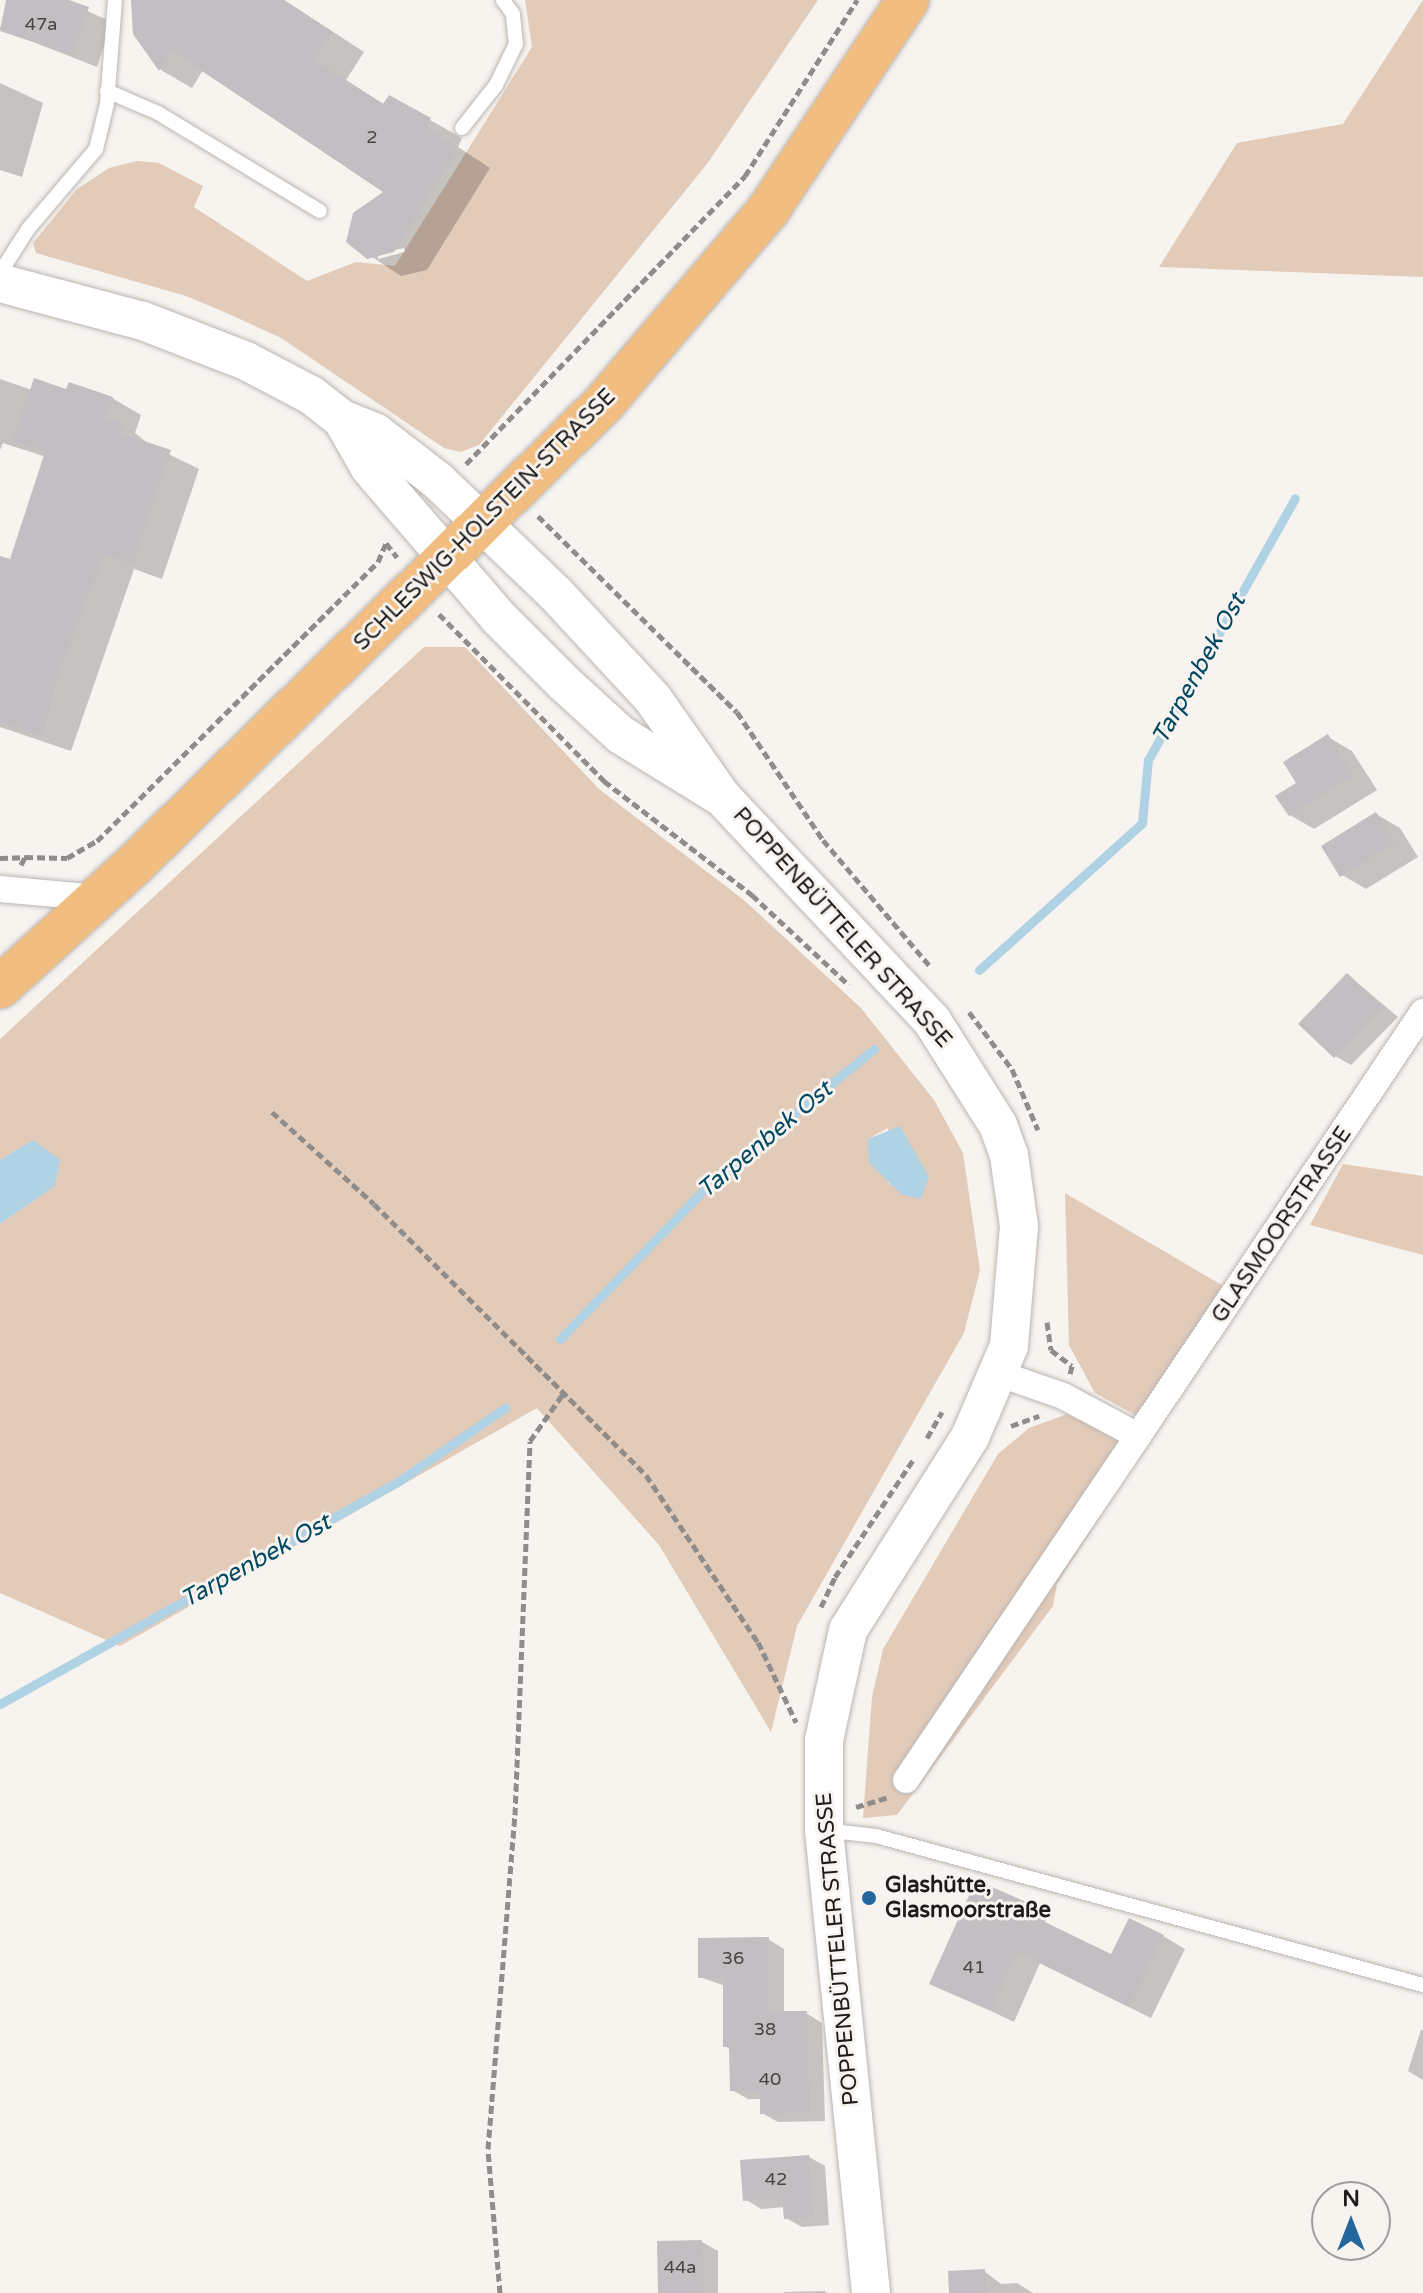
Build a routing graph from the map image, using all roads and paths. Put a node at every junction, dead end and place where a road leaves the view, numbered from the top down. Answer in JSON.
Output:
{"nodes":[{"id":1,"x":115,"y":0,"type":"edge"},
{"id":2,"x":503,"y":0,"type":"edge"},
{"id":3,"x":908,"y":0,"type":"edge"},
{"id":4,"x":107,"y":91,"type":"junction"},
{"id":5,"x":462,"y":128,"type":"dead end"},
{"id":6,"x":320,"y":211,"type":"dead end"},
{"id":7,"x":0,"y":273,"type":"edge"},
{"id":8,"x":0,"y":283,"type":"edge"},
{"id":9,"x":342,"y":419,"type":"junction"},
{"id":10,"x":483,"y":527,"type":"junction"},
{"id":11,"x":386,"y":543,"type":"dead end"},
{"id":12,"x":449,"y":559,"type":"junction"},
{"id":13,"x":420,"y":587,"type":"junction"},
{"id":14,"x":722,"y":797,"type":"junction"},
{"id":15,"x":25,"y":857,"type":"dead end"},
{"id":16,"x":0,"y":858,"type":"edge"},
{"id":17,"x":0,"y":889,"type":"edge"},
{"id":18,"x":98,"y":898,"type":"junction"},
{"id":19,"x":6,"y":970,"type":"edge"},
{"id":20,"x":855,"y":990,"type":"dead end"},
{"id":21,"x":1423,"y":1012,"type":"edge"},
{"id":22,"x":272,"y":1112,"type":"dead end"},
{"id":23,"x":1000,"y":1374,"type":"junction"},
{"id":24,"x":565,"y":1391,"type":"junction"},
{"id":25,"x":1138,"y":1436,"type":"junction"},
{"id":26,"x":824,"y":1740,"type":"junction"},
{"id":27,"x":906,"y":1780,"type":"joint"},
{"id":28,"x":837,"y":1819,"type":"junction"},
{"id":29,"x":1423,"y":1985,"type":"edge"},
{"id":30,"x":500,"y":2293,"type":"edge"},
{"id":31,"x":871,"y":2293,"type":"edge"}],
"edges":[{"from":1,"to":4,"type":"lane"},
{"from":2,"to":5,"type":"lane"},
{"from":3,"to":10,"type":"main road","name":"SCHLESWIG-HOLSTEIN-STRASSE"},
{"from":4,"to":6,"type":"lane"},
{"from":4,"to":7,"type":"lane"},
{"from":8,"to":9,"type":"main road"},
{"from":9,"to":10,"type":"main road","name":"POPPENBÜTTELER STRASSE"},
{"from":9,"to":12,"type":"main road","name":"POPPENBÜTTELER STRASSE"},
{"from":10,"to":12,"type":"main road","name":"SCHLESWIG-HOLSTEIN-STRASSE"},
{"from":10,"to":14,"type":"main road","name":"POPPENBÜTTELER STRASSE"},
{"from":11,"to":13,"type":"path"},
{"from":12,"to":13,"type":"main road","name":"SCHLESWIG-HOLSTEIN-STRASSE"},
{"from":12,"to":14,"type":"main road","name":"POPPENBÜTTELER STRASSE"},
{"from":13,"to":18,"type":"main road","name":"SCHLESWIG-HOLSTEIN-STRASSE"},
{"from":13,"to":20,"type":"path"},
{"from":14,"to":23,"type":"main road","name":"POPPENBÜTTELER STRASSE"},
{"from":15,"to":16,"type":"path"},
{"from":17,"to":18,"type":"street"},
{"from":18,"to":19,"type":"main road","name":"SCHLESWIG-HOLSTEIN-STRASSE"},
{"from":21,"to":25,"type":"street","name":"GLASMOORSTRASSE"},
{"from":22,"to":24,"type":"path"},
{"from":23,"to":25,"type":"street"},
{"from":23,"to":26,"type":"main road","name":"POPPENBÜTTELER STRASSE"},
{"from":24,"to":26,"type":"path"},
{"from":24,"to":30,"type":"path"},
{"from":25,"to":27,"type":"street","name":"GLASMOORSTRASSE"},
{"from":26,"to":28,"type":"main road","name":"POPPENBÜTTELER STRASSE"},
{"from":27,"to":28,"type":"path"},
{"from":28,"to":29,"type":"lane"},
{"from":28,"to":31,"type":"main road","name":"POPPENBÜTTELER STRASSE"}]}
